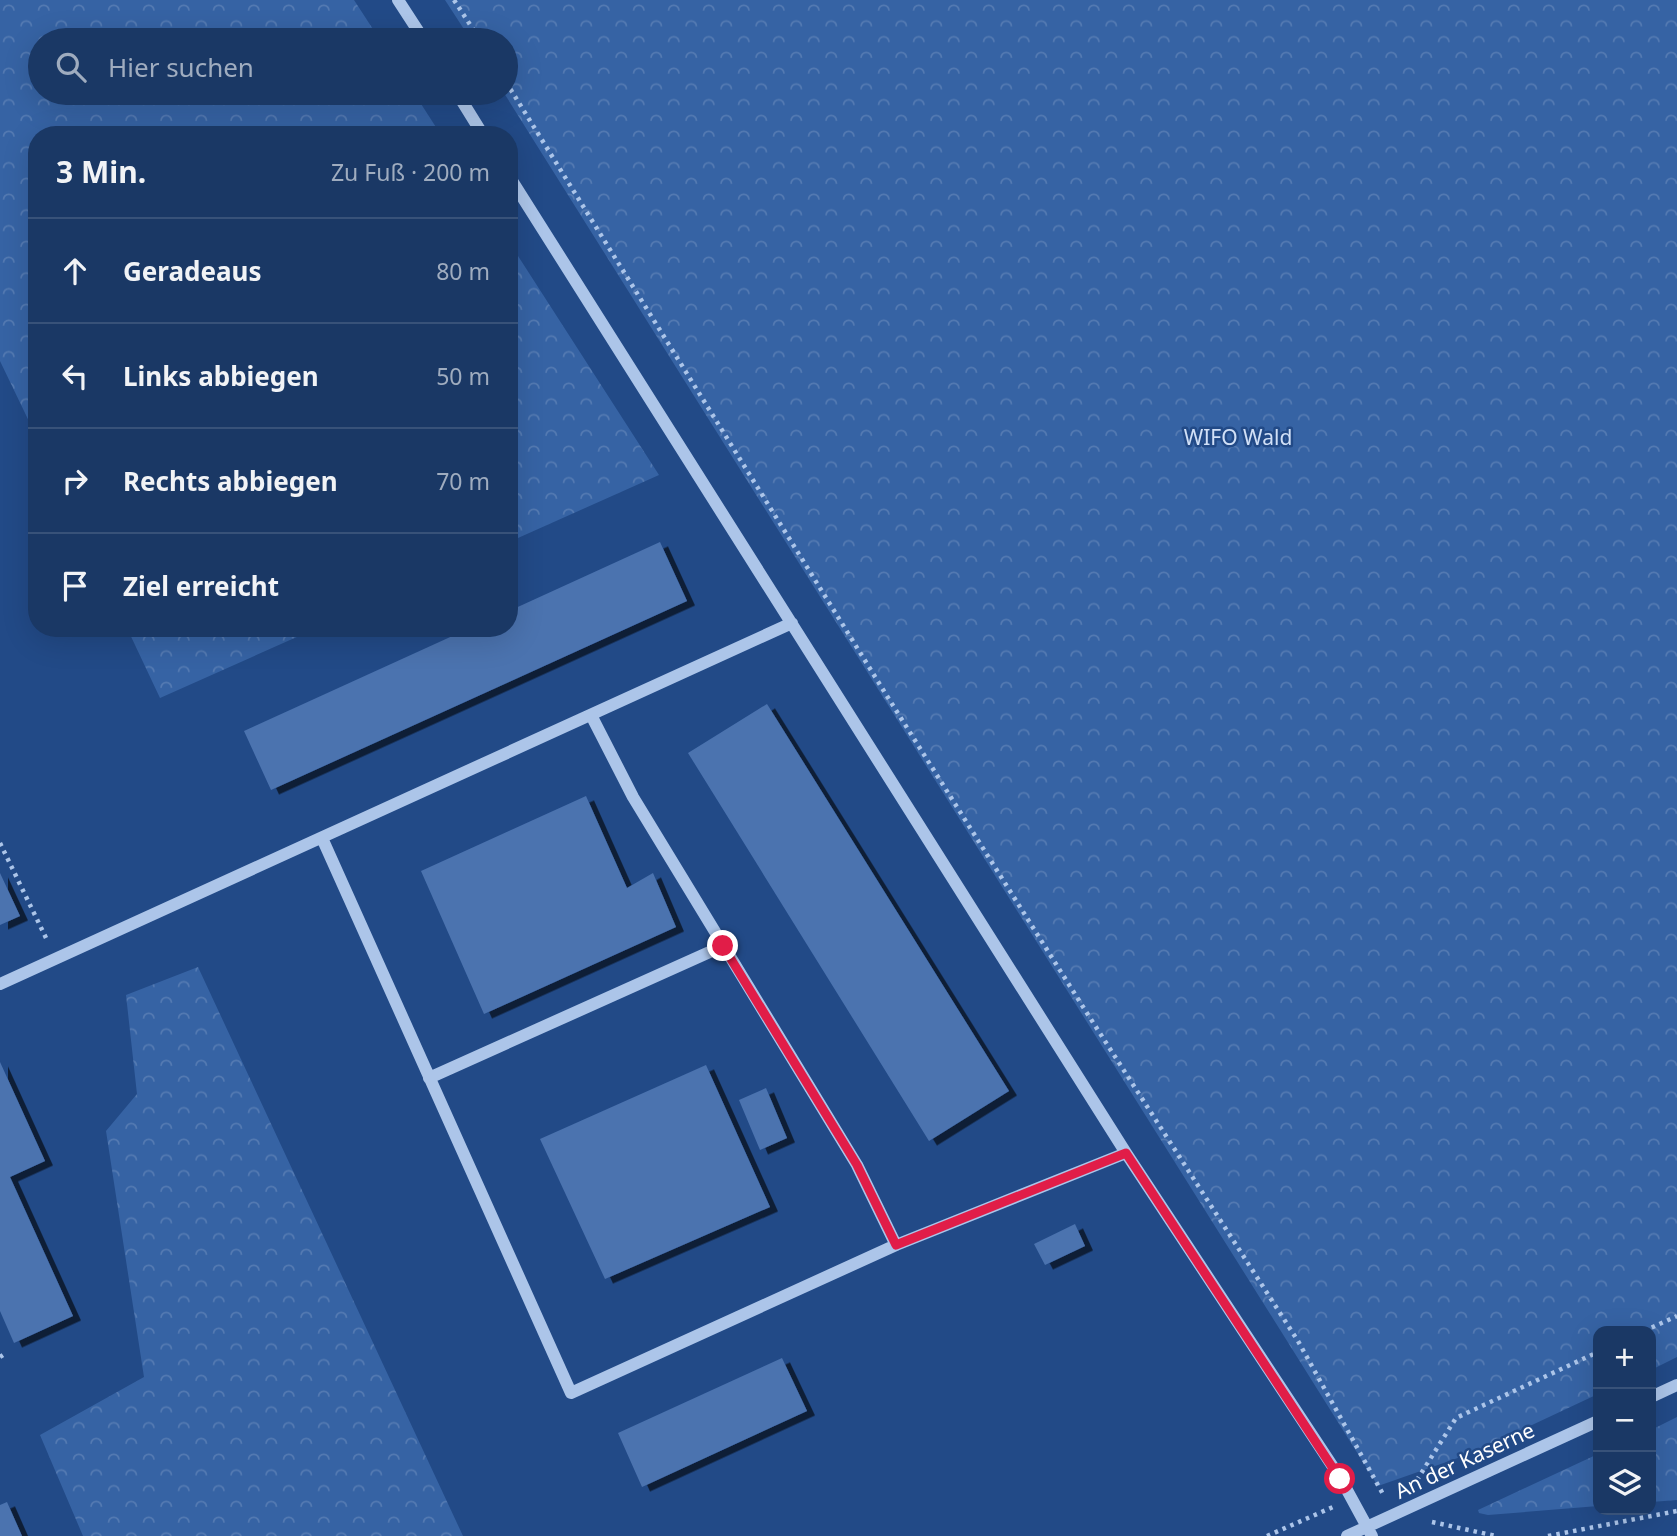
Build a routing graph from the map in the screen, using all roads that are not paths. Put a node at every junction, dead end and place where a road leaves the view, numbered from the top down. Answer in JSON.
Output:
{"nodes":[{"id":1,"x":398,"y":0,"type":"edge"},
{"id":2,"x":416,"y":28,"type":"edge"},
{"id":3,"x":464,"y":105,"type":"edge"},
{"id":4,"x":477,"y":126,"type":"edge"},
{"id":5,"x":518,"y":190,"type":"edge"},
{"id":6,"x":792,"y":623,"type":"junction"},
{"id":7,"x":591,"y":715,"type":"junction"},
{"id":8,"x":322,"y":838,"type":"junction"},
{"id":9,"x":723,"y":946,"type":"junction"},
{"id":10,"x":0,"y":985,"type":"edge"},
{"id":11,"x":429,"y":1078,"type":"junction"},
{"id":12,"x":1126,"y":1153,"type":"junction"},
{"id":13,"x":896,"y":1245,"type":"junction"},
{"id":14,"x":1677,"y":1385,"type":"edge"},
{"id":15,"x":1656,"y":1395,"type":"edge"},
{"id":16,"x":1593,"y":1424,"type":"edge"},
{"id":17,"x":1370,"y":1532,"type":"edge"},
{"id":18,"x":1347,"y":1536,"type":"edge"}],
"edges":[{"from":1,"to":2,"type":"street"},
{"from":3,"to":4,"type":"street"},
{"from":5,"to":6,"type":"street"},
{"from":6,"to":7,"type":"street"},
{"from":6,"to":12,"type":"street"},
{"from":7,"to":8,"type":"street"},
{"from":7,"to":9,"type":"street"},
{"from":8,"to":10,"type":"street"},
{"from":8,"to":11,"type":"street"},
{"from":9,"to":11,"type":"street"},
{"from":9,"to":13,"type":"street"},
{"from":11,"to":13,"type":"street"},
{"from":12,"to":13,"type":"street"},
{"from":12,"to":17,"type":"street"},
{"from":14,"to":15,"type":"street"},
{"from":16,"to":17,"type":"street","name":"An der Kaserne"},
{"from":17,"to":18,"type":"street","name":"An der Kaserne"}]}
